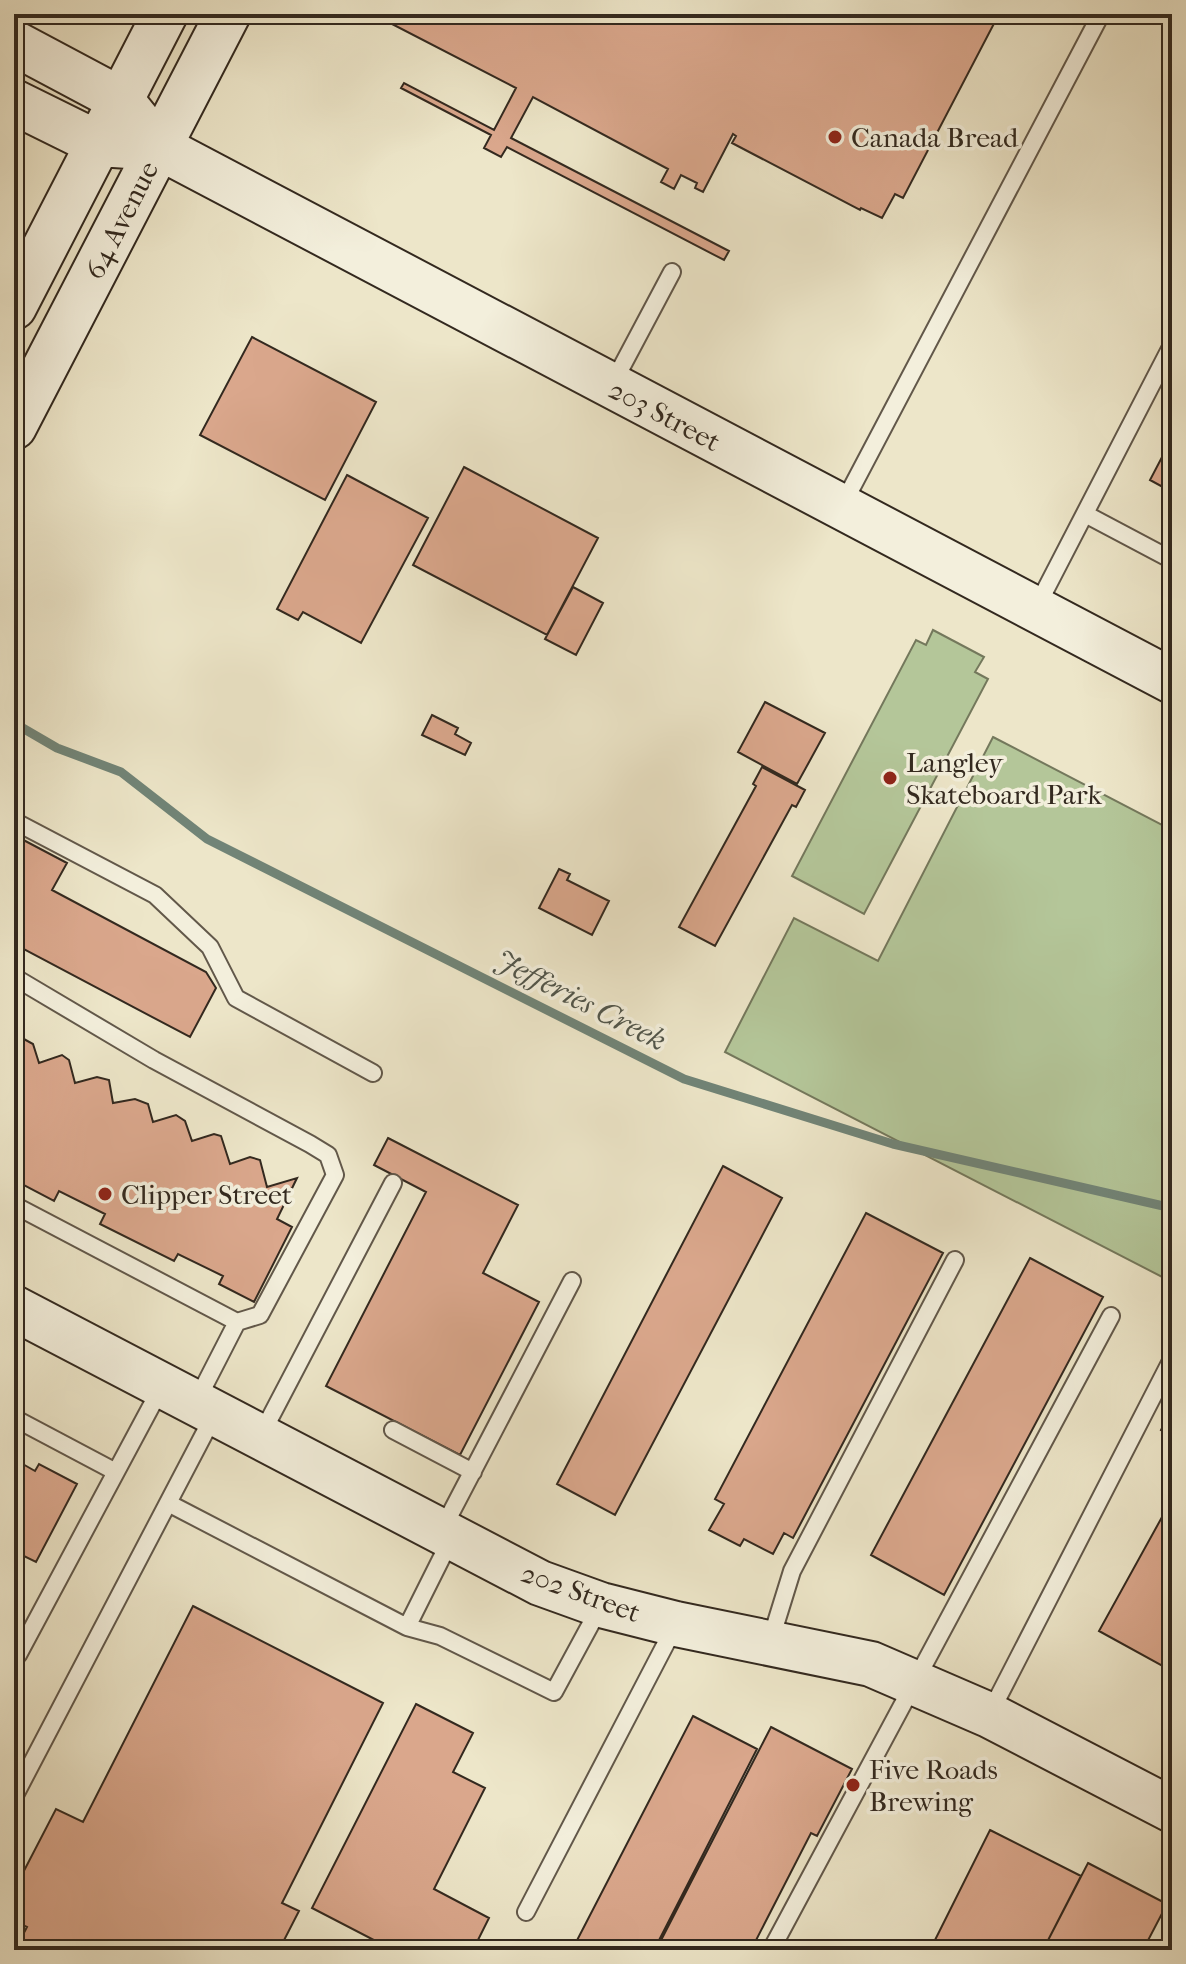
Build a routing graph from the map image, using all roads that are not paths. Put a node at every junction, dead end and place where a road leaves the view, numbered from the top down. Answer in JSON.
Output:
{"nodes":[{"id":1,"x":165,"y":14,"type":"edge"},
{"id":2,"x":228,"y":14,"type":"edge"},
{"id":3,"x":1101,"y":14,"type":"edge"},
{"id":4,"x":14,"y":43,"type":"edge"},
{"id":5,"x":121,"y":100,"type":"junction"},
{"id":6,"x":14,"y":102,"type":"edge"},
{"id":7,"x":99,"y":144,"type":"junction"},
{"id":8,"x":159,"y":147,"type":"junction"},
{"id":9,"x":672,"y":272,"type":"dead end"},
{"id":10,"x":14,"y":307,"type":"edge"},
{"id":11,"x":1172,"y":345,"type":"edge"},
{"id":12,"x":611,"y":387,"type":"junction"},
{"id":13,"x":14,"y":427,"type":"edge"},
{"id":14,"x":841,"y":507,"type":"junction"},
{"id":15,"x":1085,"y":514,"type":"junction"},
{"id":16,"x":1172,"y":560,"type":"edge"},
{"id":17,"x":1036,"y":609,"type":"junction"},
{"id":18,"x":1172,"y":681,"type":"edge"},
{"id":19,"x":14,"y":821,"type":"edge"},
{"id":20,"x":14,"y":977,"type":"edge"},
{"id":21,"x":373,"y":1073,"type":"dead end"},
{"id":22,"x":393,"y":1183,"type":"dead end"},
{"id":23,"x":14,"y":1205,"type":"edge"},
{"id":24,"x":955,"y":1260,"type":"dead end"},
{"id":25,"x":572,"y":1281,"type":"dead end"},
{"id":26,"x":14,"y":1308,"type":"edge"},
{"id":27,"x":1111,"y":1316,"type":"dead end"},
{"id":28,"x":237,"y":1322,"type":"junction"},
{"id":29,"x":1172,"y":1359,"type":"edge"},
{"id":30,"x":191,"y":1401,"type":"junction"},
{"id":31,"x":14,"y":1418,"type":"edge"},
{"id":32,"x":393,"y":1430,"type":"dead end"},
{"id":33,"x":260,"y":1437,"type":"junction"},
{"id":34,"x":116,"y":1472,"type":"junction"},
{"id":35,"x":473,"y":1472,"type":"junction"},
{"id":36,"x":168,"y":1503,"type":"junction"},
{"id":37,"x":447,"y":1534,"type":"junction"},
{"id":38,"x":601,"y":1605,"type":"junction"},
{"id":39,"x":676,"y":1624,"type":"junction"},
{"id":40,"x":407,"y":1627,"type":"junction"},
{"id":41,"x":769,"y":1643,"type":"junction"},
{"id":42,"x":14,"y":1653,"type":"edge"},
{"id":43,"x":915,"y":1683,"type":"junction"},
{"id":44,"x":989,"y":1715,"type":"junction"},
{"id":45,"x":14,"y":1797,"type":"edge"},
{"id":46,"x":1172,"y":1810,"type":"edge"},
{"id":47,"x":526,"y":1912,"type":"dead end"},
{"id":48,"x":771,"y":1950,"type":"edge"}],
"edges":[{"from":1,"to":5,"type":"street","name":"64 Avenue"},
{"from":2,"to":8,"type":"street","name":"64 Avenue"},
{"from":3,"to":14,"type":"lane"},
{"from":4,"to":5,"type":"street","name":"203 Street"},
{"from":5,"to":7,"type":"street","name":"64 Avenue"},
{"from":5,"to":8,"type":"street","name":"203 Street"},
{"from":6,"to":7,"type":"street","name":"203 Street"},
{"from":7,"to":8,"type":"street","name":"203 Street"},
{"from":7,"to":10,"type":"street","name":"64 Avenue"},
{"from":8,"to":12,"type":"street","name":"203 Street"},
{"from":8,"to":13,"type":"street","name":"64 Avenue"},
{"from":9,"to":12,"type":"lane"},
{"from":11,"to":15,"type":"lane"},
{"from":12,"to":14,"type":"street","name":"203 Street"},
{"from":14,"to":17,"type":"street","name":"203 Street"},
{"from":15,"to":16,"type":"lane"},
{"from":15,"to":17,"type":"lane"},
{"from":17,"to":18,"type":"street","name":"203 Street"},
{"from":19,"to":21,"type":"lane"},
{"from":20,"to":28,"type":"lane"},
{"from":22,"to":33,"type":"lane"},
{"from":23,"to":28,"type":"lane"},
{"from":24,"to":41,"type":"lane"},
{"from":25,"to":35,"type":"lane"},
{"from":26,"to":30,"type":"street","name":"202 Street"},
{"from":27,"to":43,"type":"lane"},
{"from":28,"to":30,"type":"lane"},
{"from":29,"to":44,"type":"lane"},
{"from":30,"to":33,"type":"street","name":"202 Street"},
{"from":30,"to":34,"type":"lane"},
{"from":30,"to":36,"type":"lane"},
{"from":31,"to":34,"type":"lane"},
{"from":32,"to":35,"type":"lane"},
{"from":33,"to":37,"type":"street","name":"202 Street"},
{"from":34,"to":42,"type":"lane"},
{"from":35,"to":37,"type":"lane"},
{"from":36,"to":40,"type":"lane"},
{"from":36,"to":45,"type":"lane"},
{"from":37,"to":38,"type":"street","name":"202 Street"},
{"from":37,"to":40,"type":"lane"},
{"from":38,"to":39,"type":"street","name":"202 Street"},
{"from":38,"to":40,"type":"lane"},
{"from":39,"to":41,"type":"street","name":"202 Street"},
{"from":39,"to":47,"type":"lane"},
{"from":41,"to":43,"type":"street","name":"202 Street"},
{"from":43,"to":44,"type":"street","name":"202 Street"},
{"from":43,"to":48,"type":"lane"},
{"from":44,"to":46,"type":"street","name":"202 Street"}]}
